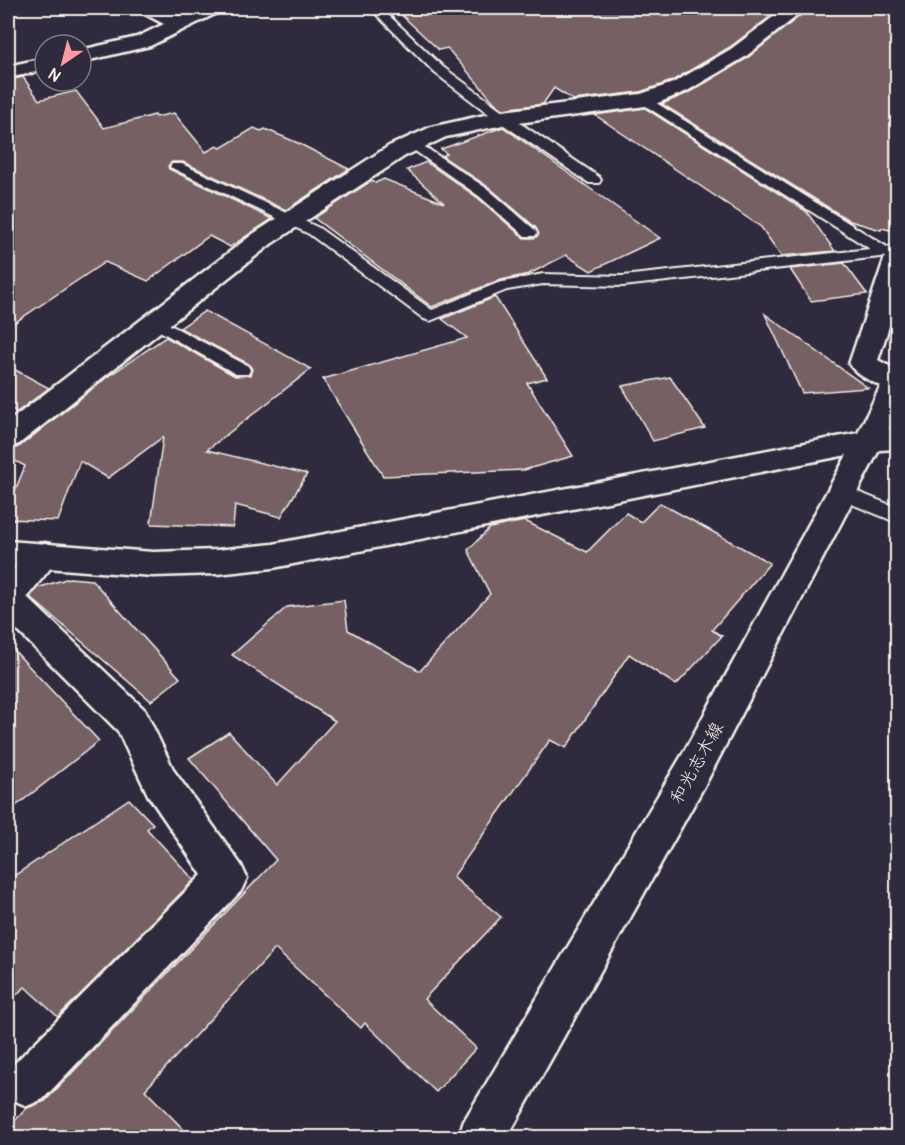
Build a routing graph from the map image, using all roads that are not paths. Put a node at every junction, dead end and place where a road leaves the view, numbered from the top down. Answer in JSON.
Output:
{"nodes":[{"id":1,"x":148,"y":8,"type":"edge"},
{"id":2,"x":212,"y":8,"type":"edge"},
{"id":3,"x":375,"y":8,"type":"edge"},
{"id":4,"x":797,"y":8,"type":"edge"},
{"id":5,"x":179,"y":24,"type":"junction"},
{"id":6,"x":93,"y":53,"type":"edge"},
{"id":7,"x":33,"y":67,"type":"edge"},
{"id":8,"x":8,"y":72,"type":"edge"},
{"id":9,"x":645,"y":100,"type":"junction"},
{"id":10,"x":503,"y":118,"type":"junction"},
{"id":11,"x":413,"y":144,"type":"junction"},
{"id":12,"x":177,"y":167,"type":"dead end"},
{"id":13,"x":594,"y":180,"type":"dead end"},
{"id":14,"x":289,"y":219,"type":"junction"},
{"id":15,"x":530,"y":233,"type":"dead end"},
{"id":16,"x":893,"y":253,"type":"edge"},
{"id":17,"x":155,"y":322,"type":"junction"},
{"id":18,"x":242,"y":370,"type":"dead end"},
{"id":19,"x":897,"y":381,"type":"edge"},
{"id":20,"x":8,"y":437,"type":"edge"},
{"id":21,"x":883,"y":440,"type":"edge"},
{"id":22,"x":843,"y":493,"type":"junction"},
{"id":23,"x":897,"y":516,"type":"edge"},
{"id":24,"x":8,"y":553,"type":"edge"},
{"id":25,"x":45,"y":555,"type":"junction"},
{"id":26,"x":8,"y":598,"type":"edge"},
{"id":27,"x":27,"y":1083,"type":"dead end"},
{"id":28,"x":481,"y":1137,"type":"edge"}],
"edges":[{"from":1,"to":5,"type":"street"},
{"from":2,"to":5,"type":"street"},
{"from":3,"to":10,"type":"lane"},
{"from":4,"to":9,"type":"street"},
{"from":5,"to":6,"type":"street"},
{"from":7,"to":8,"type":"street"},
{"from":9,"to":10,"type":"street"},
{"from":9,"to":16,"type":"lane"},
{"from":10,"to":11,"type":"street"},
{"from":10,"to":13,"type":"lane"},
{"from":11,"to":14,"type":"street"},
{"from":11,"to":15,"type":"lane"},
{"from":12,"to":14,"type":"lane"},
{"from":14,"to":16,"type":"lane"},
{"from":14,"to":17,"type":"street"},
{"from":16,"to":19,"type":"street"},
{"from":17,"to":18,"type":"lane"},
{"from":17,"to":20,"type":"street"},
{"from":19,"to":21,"type":"street","name":"和光志木線"},
{"from":21,"to":22,"type":"street","name":"和光志木線"},
{"from":21,"to":25,"type":"street"},
{"from":22,"to":23,"type":"lane"},
{"from":22,"to":28,"type":"street","name":"和光志木線"},
{"from":24,"to":25,"type":"street"},
{"from":25,"to":26,"type":"street"},
{"from":26,"to":27,"type":"street"}]}
